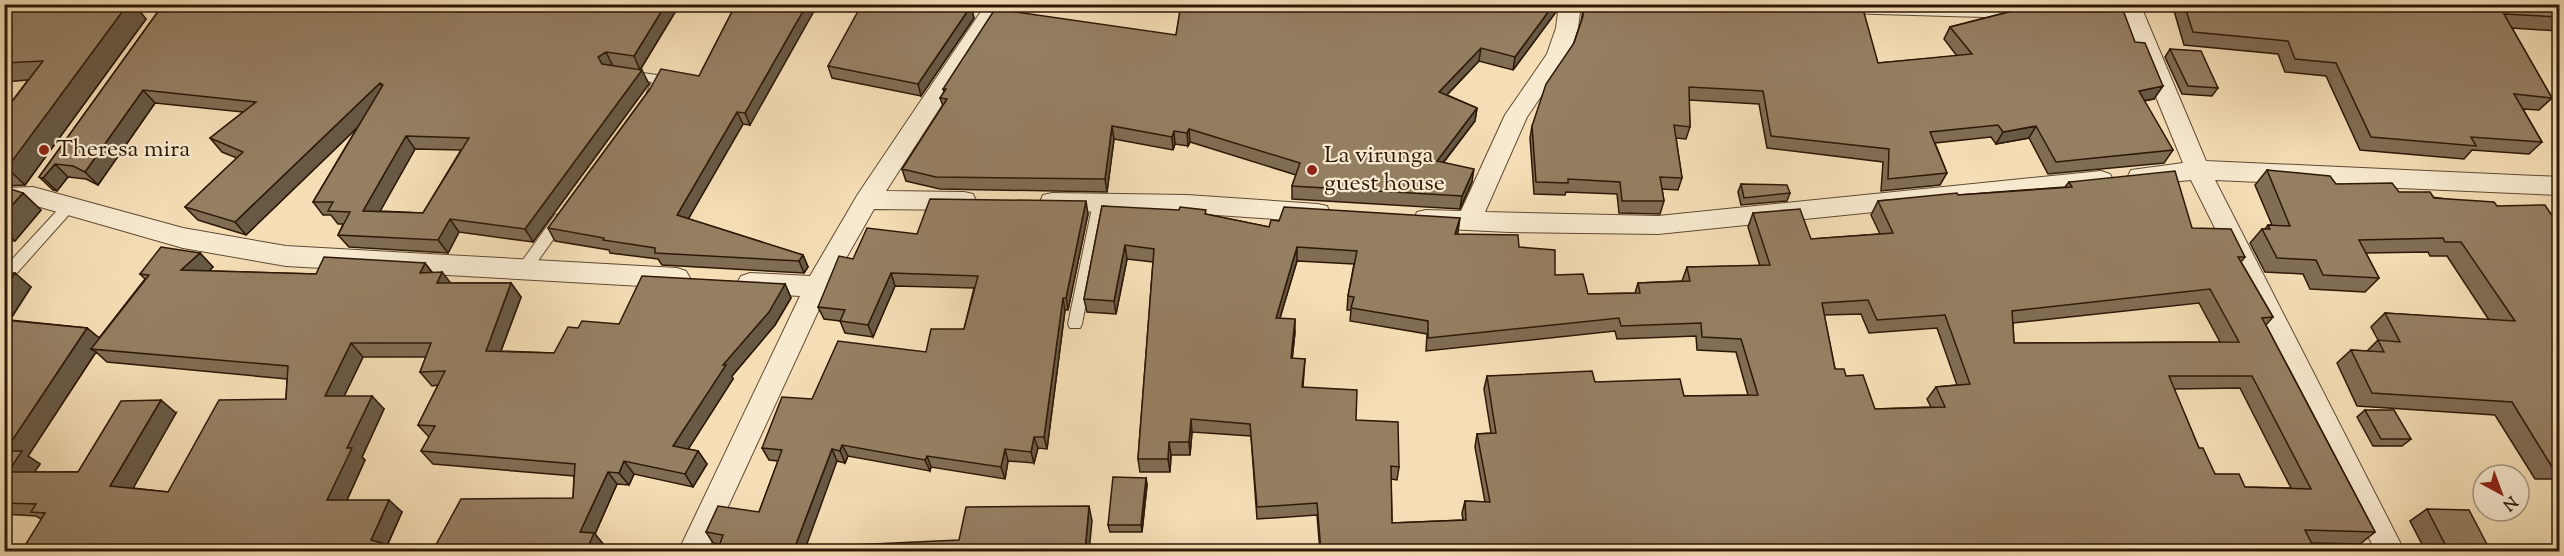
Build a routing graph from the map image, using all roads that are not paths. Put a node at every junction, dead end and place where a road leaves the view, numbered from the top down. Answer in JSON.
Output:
{"nodes":[{"id":1,"x":998,"y":4,"type":"edge"},
{"id":2,"x":1569,"y":4,"type":"edge"},
{"id":3,"x":1832,"y":9,"type":"edge"},
{"id":4,"x":2129,"y":13,"type":"edge"},
{"id":5,"x":2030,"y":14,"type":"edge"},
{"id":6,"x":613,"y":72,"type":"edge"},
{"id":7,"x":644,"y":105,"type":"edge"},
{"id":8,"x":2198,"y":170,"type":"junction"},
{"id":9,"x":2559,"y":186,"type":"edge"},
{"id":10,"x":4,"y":197,"type":"edge"},
{"id":11,"x":867,"y":200,"type":"junction"},
{"id":12,"x":983,"y":201,"type":"edge"},
{"id":13,"x":1029,"y":202,"type":"edge"},
{"id":14,"x":1099,"y":203,"type":"junction"},
{"id":15,"x":69,"y":206,"type":"junction"},
{"id":16,"x":570,"y":206,"type":"edge"},
{"id":17,"x":1345,"y":214,"type":"edge"},
{"id":18,"x":1401,"y":218,"type":"edge"},
{"id":19,"x":1469,"y":221,"type":"junction"},
{"id":20,"x":525,"y":268,"type":"junction"},
{"id":21,"x":4,"y":278,"type":"edge"},
{"id":22,"x":817,"y":287,"type":"junction"},
{"id":23,"x":1075,"y":324,"type":"dead end"},
{"id":24,"x":692,"y":552,"type":"edge"},
{"id":25,"x":2391,"y":552,"type":"edge"}],
"edges":[{"from":1,"to":11,"type":"street"},
{"from":2,"to":19,"type":"street"},
{"from":3,"to":5,"type":"lane"},
{"from":4,"to":8,"type":"street"},
{"from":6,"to":7,"type":"lane"},
{"from":8,"to":9,"type":"street"},
{"from":8,"to":19,"type":"street"},
{"from":8,"to":25,"type":"street"},
{"from":10,"to":15,"type":"street"},
{"from":11,"to":12,"type":"street"},
{"from":11,"to":22,"type":"street"},
{"from":13,"to":14,"type":"street"},
{"from":14,"to":17,"type":"street"},
{"from":14,"to":23,"type":"lane"},
{"from":15,"to":20,"type":"street"},
{"from":15,"to":21,"type":"lane"},
{"from":16,"to":20,"type":"lane"},
{"from":18,"to":19,"type":"street"},
{"from":20,"to":22,"type":"street"},
{"from":22,"to":24,"type":"street"}]}
